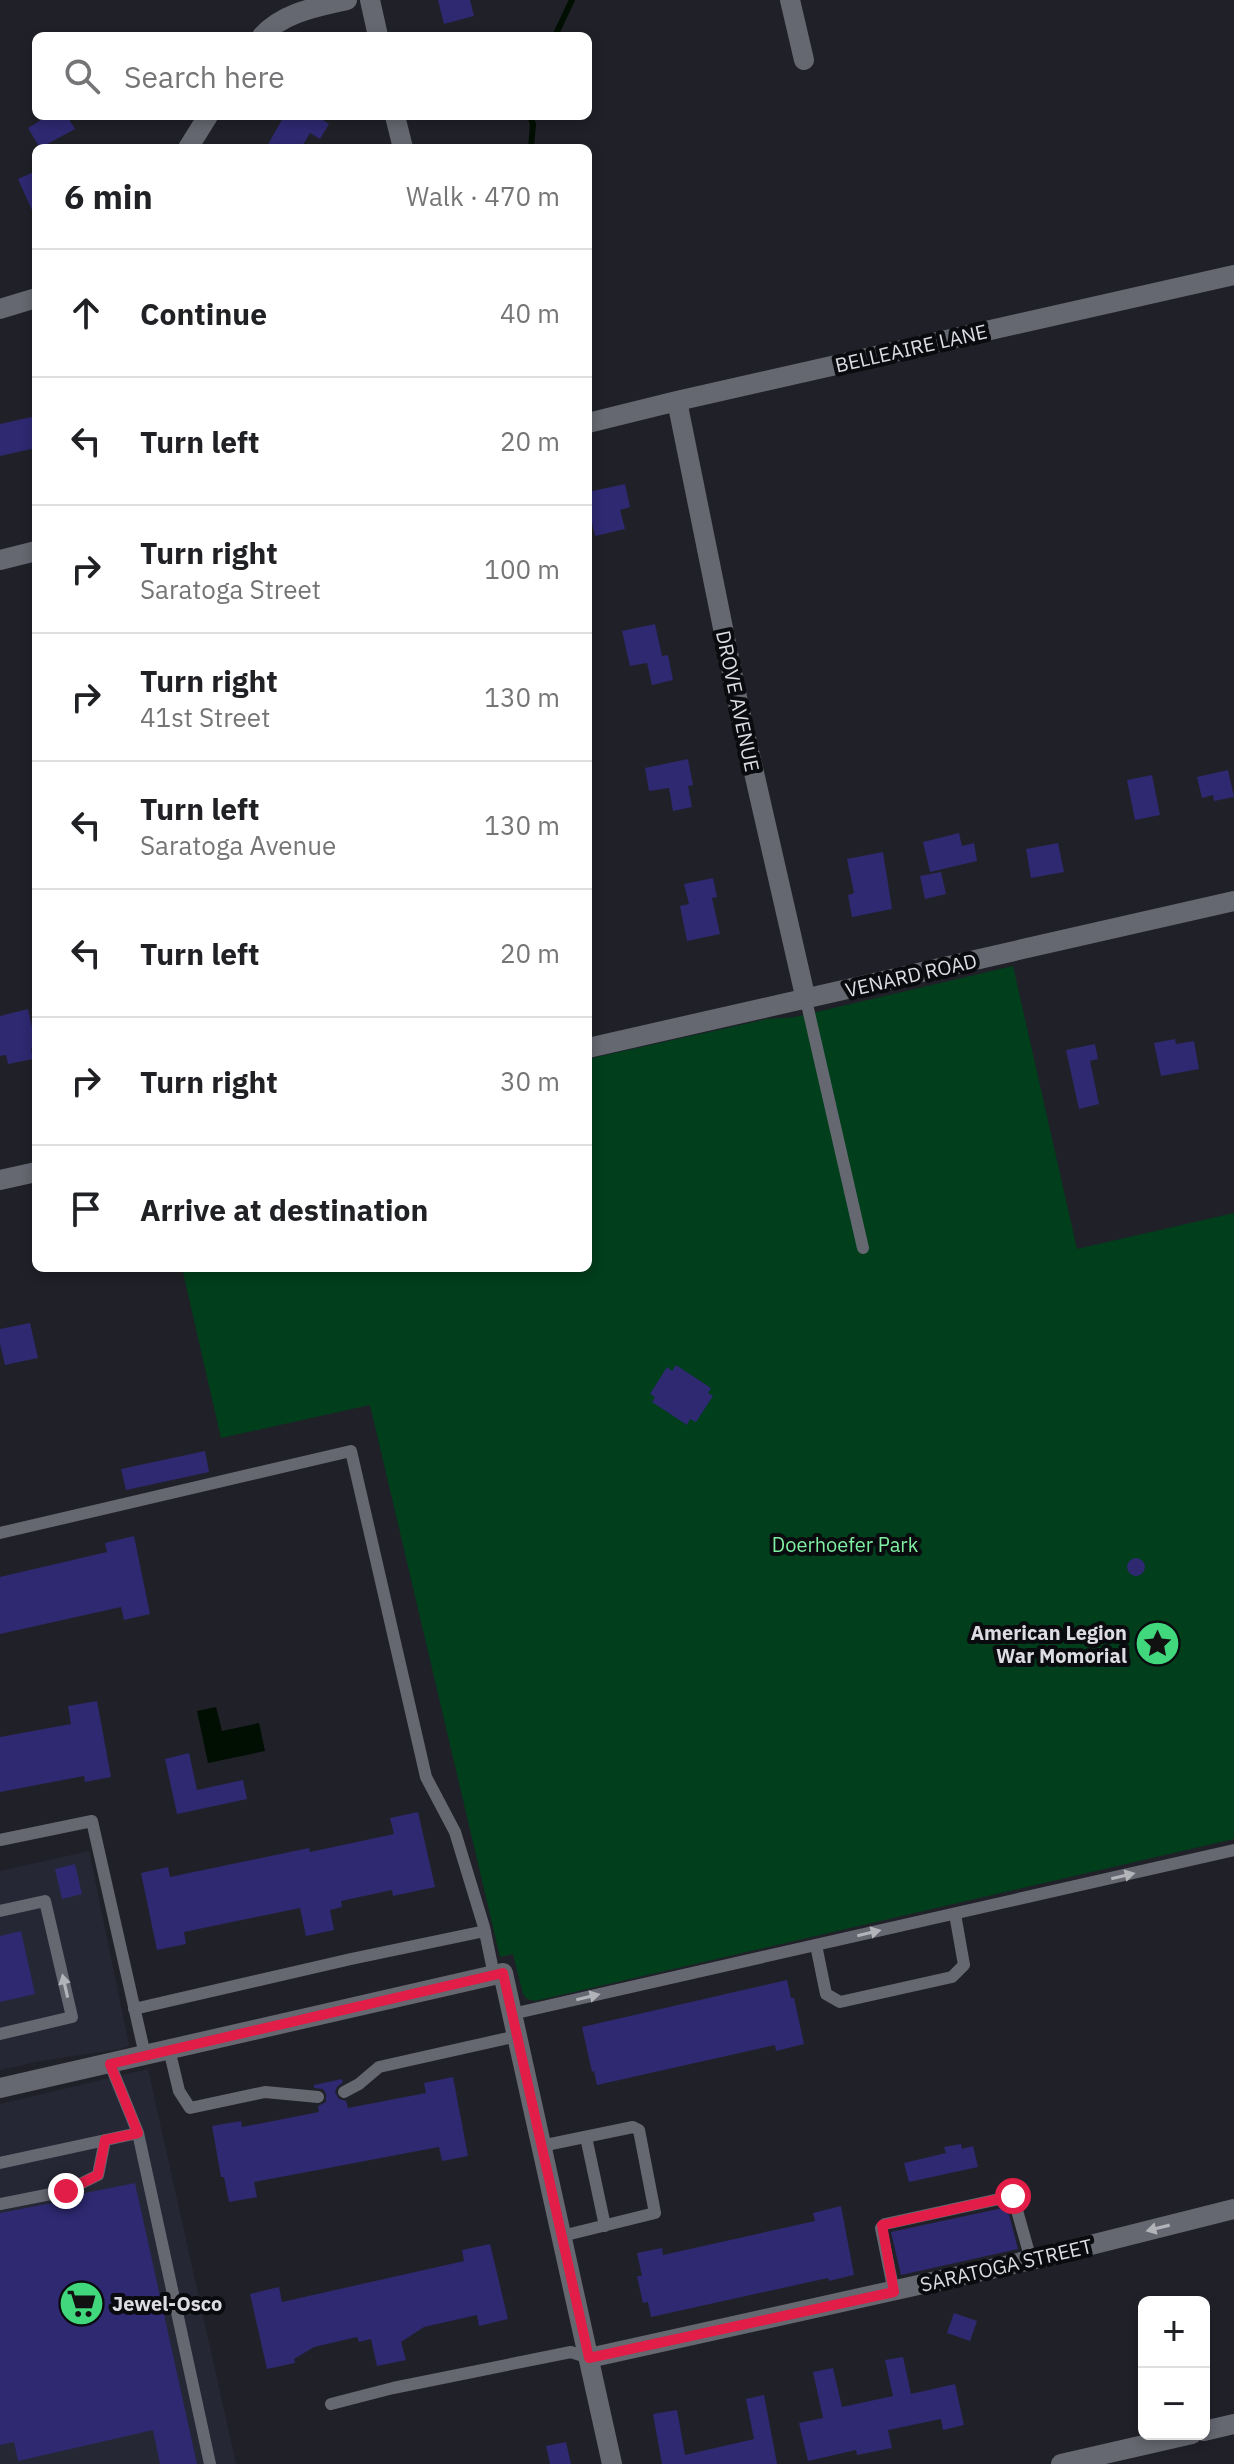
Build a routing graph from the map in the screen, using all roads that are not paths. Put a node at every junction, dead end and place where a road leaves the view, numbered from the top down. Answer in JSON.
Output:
{"nodes":[{"id":1,"x":347,"y":0,"type":"edge"},
{"id":2,"x":370,"y":0,"type":"edge"},
{"id":3,"x":790,"y":0,"type":"edge"},
{"id":4,"x":266,"y":32,"type":"edge"},
{"id":5,"x":377,"y":32,"type":"edge"},
{"id":6,"x":804,"y":60,"type":"dead end"},
{"id":7,"x":206,"y":120,"type":"edge"},
{"id":8,"x":396,"y":120,"type":"edge"},
{"id":9,"x":190,"y":144,"type":"edge"},
{"id":10,"x":402,"y":144,"type":"edge"},
{"id":11,"x":1234,"y":275,"type":"edge"},
{"id":12,"x":32,"y":299,"type":"edge"},
{"id":13,"x":0,"y":309,"type":"edge"},
{"id":14,"x":677,"y":401,"type":"junction"},
{"id":15,"x":592,"y":422,"type":"edge"},
{"id":16,"x":32,"y":552,"type":"edge"},
{"id":17,"x":0,"y":560,"type":"edge"},
{"id":18,"x":1234,"y":901,"type":"edge"},
{"id":19,"x":806,"y":1000,"type":"junction"},
{"id":20,"x":592,"y":1047,"type":"edge"},
{"id":21,"x":32,"y":1173,"type":"edge"},
{"id":22,"x":0,"y":1180,"type":"edge"},
{"id":23,"x":863,"y":1248,"type":"dead end"},
{"id":24,"x":0,"y":1533,"type":"edge"},
{"id":25,"x":0,"y":1840,"type":"edge"},
{"id":26,"x":1234,"y":1850,"type":"edge"},
{"id":27,"x":0,"y":1911,"type":"edge"},
{"id":28,"x":955,"y":1914,"type":"junction"},
{"id":29,"x":485,"y":1931,"type":"junction"},
{"id":30,"x":816,"y":1945,"type":"junction"},
{"id":31,"x":498,"y":1974,"type":"junction"},
{"id":32,"x":134,"y":2009,"type":"junction"},
{"id":33,"x":512,"y":2014,"type":"junction"},
{"id":34,"x":0,"y":2034,"type":"edge"},
{"id":35,"x":517,"y":2036,"type":"junction"},
{"id":36,"x":169,"y":2049,"type":"junction"},
{"id":37,"x":145,"y":2055,"type":"junction"},
{"id":38,"x":110,"y":2064,"type":"junction"},
{"id":39,"x":0,"y":2088,"type":"edge"},
{"id":40,"x":344,"y":2092,"type":"dead end"},
{"id":41,"x":318,"y":2097,"type":"dead end"},
{"id":42,"x":138,"y":2133,"type":"junction"},
{"id":43,"x":586,"y":2137,"type":"junction"},
{"id":44,"x":105,"y":2140,"type":"junction"},
{"id":45,"x":541,"y":2146,"type":"junction"},
{"id":46,"x":0,"y":2163,"type":"edge"},
{"id":47,"x":0,"y":2204,"type":"edge"},
{"id":48,"x":1234,"y":2209,"type":"edge"},
{"id":49,"x":605,"y":2226,"type":"junction"},
{"id":50,"x":562,"y":2236,"type":"junction"},
{"id":51,"x":1031,"y":2260,"type":"junction"},
{"id":52,"x":894,"y":2292,"type":"junction"},
{"id":53,"x":589,"y":2358,"type":"junction"},
{"id":54,"x":331,"y":2404,"type":"dead end"},
{"id":55,"x":1234,"y":2424,"type":"edge"},
{"id":56,"x":1210,"y":2430,"type":"edge"},
{"id":57,"x":1166,"y":2440,"type":"edge"},
{"id":58,"x":210,"y":2464,"type":"edge"},
{"id":59,"x":612,"y":2464,"type":"edge"},
{"id":60,"x":1061,"y":2464,"type":"edge"}],
"edges":[{"from":1,"to":4,"type":"street"},
{"from":2,"to":5,"type":"street"},
{"from":3,"to":6,"type":"street"},
{"from":7,"to":9,"type":"street"},
{"from":8,"to":10,"type":"street"},
{"from":11,"to":14,"type":"street","name":"BELLEAIRE LANE"},
{"from":12,"to":13,"type":"street"},
{"from":14,"to":15,"type":"street","name":"BELLEAIRE LANE"},
{"from":14,"to":19,"type":"street","name":"DROVE AVENUE"},
{"from":16,"to":17,"type":"street"},
{"from":18,"to":19,"type":"street","name":"VENARD ROAD"},
{"from":19,"to":20,"type":"street","name":"VENARD ROAD"},
{"from":19,"to":23,"type":"lane"},
{"from":21,"to":22,"type":"street"},
{"from":24,"to":29,"type":"lane"},
{"from":25,"to":32,"type":"lane"},
{"from":28,"to":26,"type":"lane","one_way":true},
{"from":34,"to":27,"type":"lane","one_way":true},
{"from":30,"to":28,"type":"lane","one_way":true},
{"from":28,"to":30,"type":"lane"},
{"from":29,"to":31,"type":"lane"},
{"from":29,"to":32,"type":"lane"},
{"from":33,"to":30,"type":"lane","one_way":true},
{"from":31,"to":33,"type":"street"},
{"from":31,"to":36,"type":"street"},
{"from":32,"to":37,"type":"lane"},
{"from":33,"to":35,"type":"street"},
{"from":35,"to":40,"type":"lane"},
{"from":35,"to":45,"type":"street"},
{"from":36,"to":37,"type":"street"},
{"from":36,"to":41,"type":"lane"},
{"from":37,"to":38,"type":"street"},
{"from":38,"to":39,"type":"street"},
{"from":38,"to":42,"type":"lane"},
{"from":42,"to":44,"type":"lane"},
{"from":42,"to":58,"type":"lane"},
{"from":43,"to":45,"type":"lane"},
{"from":43,"to":49,"type":"lane"},
{"from":43,"to":49,"type":"lane"},
{"from":44,"to":46,"type":"lane"},
{"from":44,"to":47,"type":"lane"},
{"from":45,"to":50,"type":"street"},
{"from":48,"to":51,"type":"street","name":"SARATOGA STREET","one_way":true},
{"from":49,"to":50,"type":"lane"},
{"from":50,"to":53,"type":"street"},
{"from":51,"to":52,"type":"street","name":"SARATOGA STREET"},
{"from":51,"to":52,"type":"lane"},
{"from":52,"to":53,"type":"street","name":"SARATOGA STREET"},
{"from":53,"to":54,"type":"lane"},
{"from":53,"to":59,"type":"street"},
{"from":55,"to":56,"type":"street"},
{"from":57,"to":60,"type":"street"}]}
